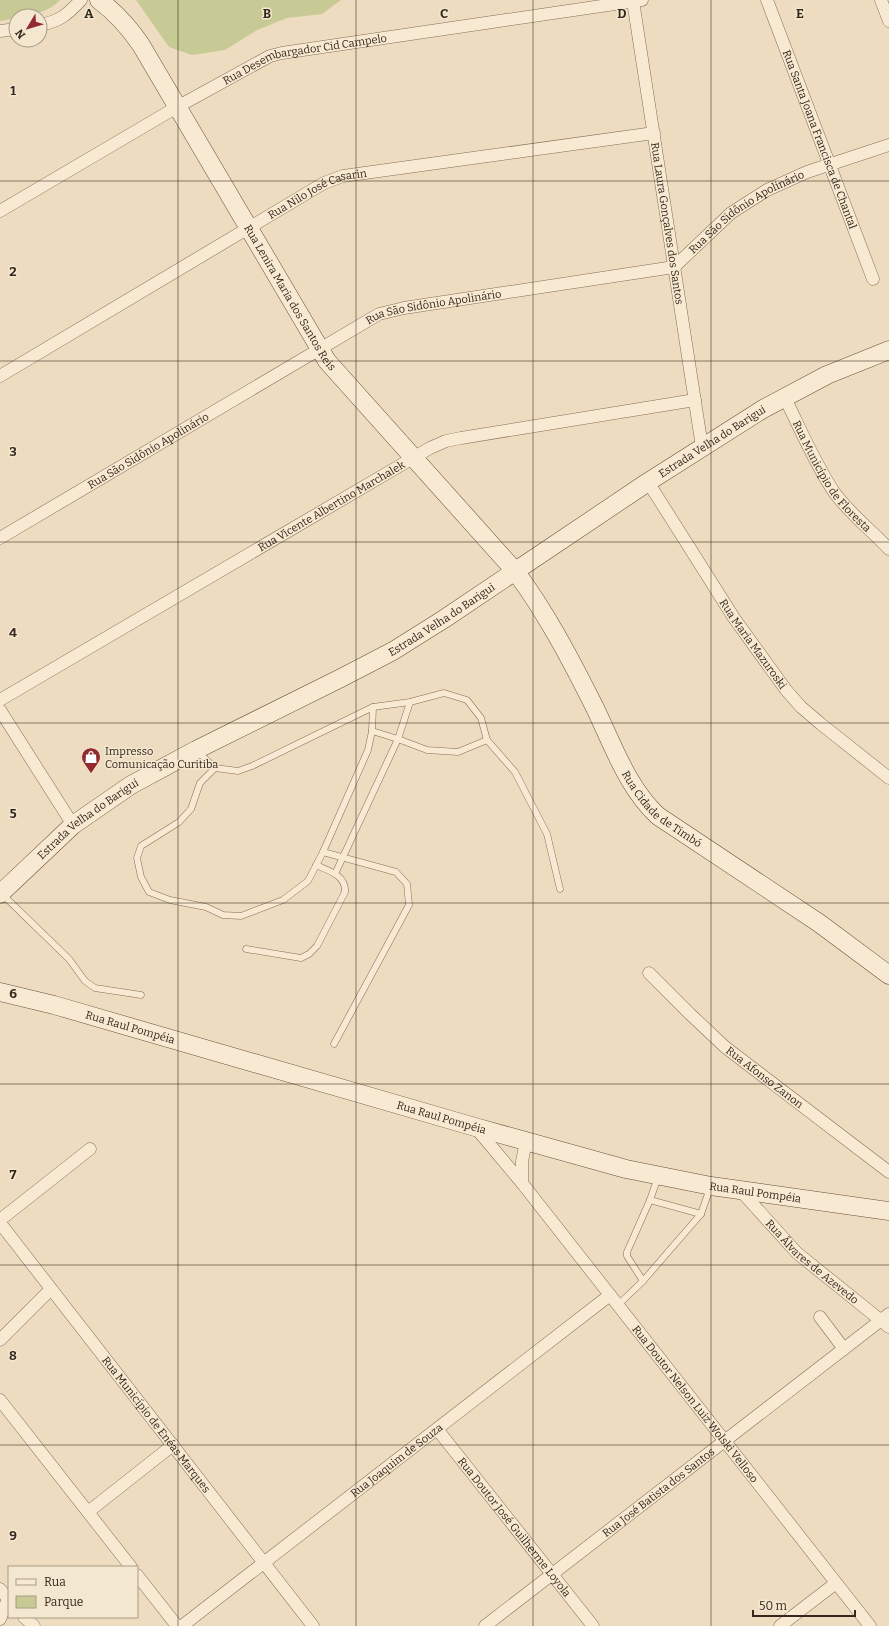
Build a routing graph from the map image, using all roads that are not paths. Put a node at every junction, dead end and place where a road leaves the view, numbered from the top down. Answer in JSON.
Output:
{"nodes":[{"id":1,"x":81,"y":0,"type":"edge"},
{"id":2,"x":99,"y":0,"type":"edge"},
{"id":3,"x":638,"y":0,"type":"edge"},
{"id":4,"x":767,"y":0,"type":"edge"},
{"id":5,"x":881,"y":0,"type":"edge"},
{"id":6,"x":889,"y":21,"type":"edge"},
{"id":7,"x":48,"y":23,"type":"edge"},
{"id":8,"x":177,"y":107,"type":"junction"},
{"id":9,"x":654,"y":132,"type":"junction"},
{"id":10,"x":889,"y":145,"type":"edge"},
{"id":11,"x":829,"y":164,"type":"junction"},
{"id":12,"x":0,"y":211,"type":"edge"},
{"id":13,"x":249,"y":228,"type":"junction"},
{"id":14,"x":674,"y":267,"type":"junction"},
{"id":15,"x":873,"y":279,"type":"dead end"},
{"id":16,"x":320,"y":349,"type":"junction"},
{"id":17,"x":889,"y":350,"type":"edge"},
{"id":18,"x":0,"y":376,"type":"edge"},
{"id":19,"x":784,"y":396,"type":"junction"},
{"id":20,"x":695,"y":400,"type":"junction"},
{"id":21,"x":702,"y":447,"type":"junction"},
{"id":22,"x":413,"y":458,"type":"junction"},
{"id":23,"x":648,"y":482,"type":"junction"},
{"id":24,"x":0,"y":538,"type":"edge"},
{"id":25,"x":889,"y":549,"type":"edge"},
{"id":26,"x":515,"y":571,"type":"junction"},
{"id":27,"x":0,"y":700,"type":"edge"},
{"id":28,"x":410,"y":702,"type":"junction"},
{"id":29,"x":373,"y":708,"type":"junction"},
{"id":30,"x":0,"y":710,"type":"edge"},
{"id":31,"x":372,"y":731,"type":"junction"},
{"id":32,"x":398,"y":738,"type":"junction"},
{"id":33,"x":487,"y":740,"type":"junction"},
{"id":34,"x":196,"y":750,"type":"junction"},
{"id":35,"x":215,"y":768,"type":"junction"},
{"id":36,"x":889,"y":778,"type":"edge"},
{"id":37,"x":73,"y":826,"type":"junction"},
{"id":38,"x":323,"y":852,"type":"junction"},
{"id":39,"x":342,"y":858,"type":"junction"},
{"id":40,"x":316,"y":865,"type":"junction"},
{"id":41,"x":335,"y":874,"type":"junction"},
{"id":42,"x":560,"y":889,"type":"dead end"},
{"id":43,"x":0,"y":894,"type":"edge"},
{"id":44,"x":246,"y":949,"type":"dead end"},
{"id":45,"x":649,"y":973,"type":"dead end"},
{"id":46,"x":889,"y":975,"type":"edge"},
{"id":47,"x":0,"y":992,"type":"edge"},
{"id":48,"x":141,"y":995,"type":"dead end"},
{"id":49,"x":334,"y":1044,"type":"dead end"},
{"id":50,"x":475,"y":1127,"type":"junction"},
{"id":51,"x":526,"y":1142,"type":"junction"},
{"id":52,"x":90,"y":1149,"type":"dead end"},
{"id":53,"x":889,"y":1172,"type":"edge"},
{"id":54,"x":658,"y":1176,"type":"junction"},
{"id":55,"x":522,"y":1182,"type":"junction"},
{"id":56,"x":711,"y":1186,"type":"junction"},
{"id":57,"x":740,"y":1190,"type":"junction"},
{"id":58,"x":650,"y":1200,"type":"junction"},
{"id":59,"x":889,"y":1211,"type":"edge"},
{"id":60,"x":702,"y":1214,"type":"junction"},
{"id":61,"x":0,"y":1220,"type":"edge"},
{"id":62,"x":0,"y":1223,"type":"edge"},
{"id":63,"x":643,"y":1281,"type":"junction"},
{"id":64,"x":51,"y":1289,"type":"junction"},
{"id":65,"x":610,"y":1295,"type":"junction"},
{"id":66,"x":618,"y":1305,"type":"junction"},
{"id":67,"x":820,"y":1317,"type":"dead end"},
{"id":68,"x":886,"y":1320,"type":"edge"},
{"id":69,"x":0,"y":1340,"type":"edge"},
{"id":70,"x":844,"y":1348,"type":"junction"},
{"id":71,"x":0,"y":1400,"type":"edge"},
{"id":72,"x":437,"y":1429,"type":"junction"},
{"id":73,"x":724,"y":1441,"type":"junction"},
{"id":74,"x":173,"y":1445,"type":"junction"},
{"id":75,"x":88,"y":1512,"type":"junction"},
{"id":76,"x":264,"y":1563,"type":"junction"},
{"id":77,"x":129,"y":1566,"type":"edge"},
{"id":78,"x":552,"y":1574,"type":"junction"},
{"id":79,"x":138,"y":1576,"type":"edge"},
{"id":80,"x":836,"y":1583,"type":"junction"},
{"id":81,"x":0,"y":1589,"type":"edge"},
{"id":82,"x":8,"y":1600,"type":"edge"},
{"id":83,"x":25,"y":1618,"type":"edge"},
{"id":84,"x":0,"y":1619,"type":"edge"},
{"id":85,"x":34,"y":1626,"type":"edge"},
{"id":86,"x":177,"y":1626,"type":"edge"},
{"id":87,"x":182,"y":1626,"type":"edge"},
{"id":88,"x":313,"y":1626,"type":"edge"},
{"id":89,"x":485,"y":1626,"type":"edge"},
{"id":90,"x":593,"y":1626,"type":"edge"},
{"id":91,"x":780,"y":1626,"type":"edge"},
{"id":92,"x":870,"y":1626,"type":"edge"}],
"edges":[{"from":1,"to":7,"type":"street"},
{"from":2,"to":8,"type":"main road","name":"Rua Lenira Maria dos Santos Reis"},
{"from":3,"to":8,"type":"street","name":"Rua Desembargador Cid Campelo"},
{"from":3,"to":9,"type":"street","name":"Rua Laura Gonçalves dos Santos"},
{"from":4,"to":11,"type":"street","name":"Rua Santa Joana Francisca de Chantal"},
{"from":5,"to":6,"type":"street"},
{"from":8,"to":12,"type":"street","name":"Rua Desembargador Cid Campelo"},
{"from":8,"to":13,"type":"main road","name":"Rua Lenira Maria dos Santos Reis"},
{"from":9,"to":13,"type":"street","name":"Rua Nilo José Casarin"},
{"from":9,"to":14,"type":"street","name":"Rua Laura Gonçalves dos Santos"},
{"from":10,"to":11,"type":"street","name":"Rua São Sidônio Apolinário"},
{"from":11,"to":14,"type":"street","name":"Rua São Sidônio Apolinário"},
{"from":11,"to":15,"type":"street","name":"Rua Santa Joana Francisca de Chantal"},
{"from":13,"to":16,"type":"main road","name":"Rua Lenira Maria dos Santos Reis"},
{"from":13,"to":18,"type":"street","name":"Rua Nilo José Casarin"},
{"from":14,"to":16,"type":"street","name":"Rua São Sidônio Apolinário"},
{"from":14,"to":20,"type":"street","name":"Rua Laura Gonçalves dos Santos"},
{"from":16,"to":22,"type":"main road","name":"Rua Lenira Maria dos Santos Reis"},
{"from":16,"to":24,"type":"street","name":"Rua São Sidônio Apolinário"},
{"from":17,"to":19,"type":"main road","name":"Estrada Velha do Barigui"},
{"from":19,"to":21,"type":"main road","name":"Estrada Velha do Barigui"},
{"from":19,"to":25,"type":"street","name":"Rua Município de Floresta"},
{"from":20,"to":21,"type":"street","name":"Rua Laura Gonçalves dos Santos"},
{"from":20,"to":22,"type":"street","name":"Rua Vicente Albertino Marchalek"},
{"from":21,"to":23,"type":"main road","name":"Estrada Velha do Barigui"},
{"from":22,"to":26,"type":"main road","name":"Rua Lenira Maria dos Santos Reis"},
{"from":22,"to":27,"type":"street","name":"Rua Vicente Albertino Marchalek"},
{"from":23,"to":26,"type":"main road","name":"Estrada Velha do Barigui"},
{"from":23,"to":36,"type":"street","name":"Rua Maria Mazuroski"},
{"from":26,"to":34,"type":"main road","name":"Estrada Velha do Barigui"},
{"from":26,"to":46,"type":"main road","name":"Rua Cidade de Timbó"},
{"from":28,"to":29,"type":"lane"},
{"from":28,"to":32,"type":"lane"},
{"from":28,"to":33,"type":"lane"},
{"from":29,"to":31,"type":"lane"},
{"from":29,"to":35,"type":"lane"},
{"from":30,"to":37,"type":"street"},
{"from":31,"to":32,"type":"lane"},
{"from":31,"to":38,"type":"lane"},
{"from":32,"to":33,"type":"lane"},
{"from":32,"to":39,"type":"lane"},
{"from":33,"to":42,"type":"lane"},
{"from":34,"to":35,"type":"lane"},
{"from":34,"to":37,"type":"main road","name":"Estrada Velha do Barigui"},
{"from":35,"to":40,"type":"lane"},
{"from":37,"to":43,"type":"main road","name":"Estrada Velha do Barigui"},
{"from":38,"to":39,"type":"lane"},
{"from":38,"to":40,"type":"lane"},
{"from":39,"to":41,"type":"lane"},
{"from":39,"to":49,"type":"lane"},
{"from":40,"to":41,"type":"lane"},
{"from":41,"to":44,"type":"lane"},
{"from":43,"to":48,"type":"lane"},
{"from":45,"to":53,"type":"street","name":"Rua Afonso Zanon"},
{"from":47,"to":50,"type":"main road","name":"Rua Raul Pompéia"},
{"from":50,"to":51,"type":"main road","name":"Rua Raul Pompéia"},
{"from":50,"to":55,"type":"street","name":"Rua Doutor Nelson Luiz Wolski Velloso"},
{"from":51,"to":54,"type":"main road","name":"Rua Raul Pompéia"},
{"from":51,"to":55,"type":"street"},
{"from":52,"to":61,"type":"street"},
{"from":54,"to":56,"type":"main road","name":"Rua Raul Pompéia"},
{"from":54,"to":58,"type":"lane"},
{"from":55,"to":65,"type":"street","name":"Rua Doutor Nelson Luiz Wolski Velloso"},
{"from":56,"to":57,"type":"main road","name":"Rua Raul Pompéia"},
{"from":56,"to":60,"type":"lane"},
{"from":57,"to":59,"type":"main road","name":"Rua Raul Pompéia"},
{"from":57,"to":68,"type":"street","name":"Rua Álvares de Azevedo"},
{"from":58,"to":60,"type":"lane"},
{"from":58,"to":63,"type":"lane"},
{"from":60,"to":63,"type":"lane"},
{"from":62,"to":64,"type":"street","name":"Rua Município de Enéas Marques"},
{"from":63,"to":66,"type":"lane"},
{"from":64,"to":69,"type":"street"},
{"from":64,"to":74,"type":"street","name":"Rua Município de Enéas Marques"},
{"from":65,"to":66,"type":"street","name":"Rua Doutor Nelson Luiz Wolski Velloso"},
{"from":65,"to":72,"type":"street","name":"Rua Joaquim de Souza"},
{"from":66,"to":73,"type":"street","name":"Rua Doutor Nelson Luiz Wolski Velloso"},
{"from":67,"to":70,"type":"street"},
{"from":68,"to":70,"type":"street","name":"Rua José Batista dos Santos"},
{"from":70,"to":73,"type":"street","name":"Rua José Batista dos Santos"},
{"from":71,"to":75,"type":"street"},
{"from":72,"to":76,"type":"street","name":"Rua Joaquim de Souza"},
{"from":72,"to":78,"type":"street","name":"Rua Doutor José Guilherme Loyola"},
{"from":73,"to":78,"type":"street","name":"Rua José Batista dos Santos"},
{"from":73,"to":80,"type":"street","name":"Rua Doutor Nelson Luiz Wolski Velloso"},
{"from":74,"to":75,"type":"street"},
{"from":74,"to":76,"type":"street","name":"Rua Município de Enéas Marques"},
{"from":75,"to":77,"type":"street"},
{"from":76,"to":87,"type":"street","name":"Rua Joaquim de Souza"},
{"from":76,"to":88,"type":"street","name":"Rua Município de Enéas Marques"},
{"from":78,"to":89,"type":"street","name":"Rua José Batista dos Santos"},
{"from":78,"to":90,"type":"street","name":"Rua Doutor José Guilherme Loyola"},
{"from":79,"to":86,"type":"street"},
{"from":80,"to":91,"type":"street"},
{"from":80,"to":92,"type":"street","name":"Rua Doutor Nelson Luiz Wolski Velloso"},
{"from":81,"to":82,"type":"street"},
{"from":82,"to":84,"type":"street"},
{"from":83,"to":85,"type":"street"}]}
